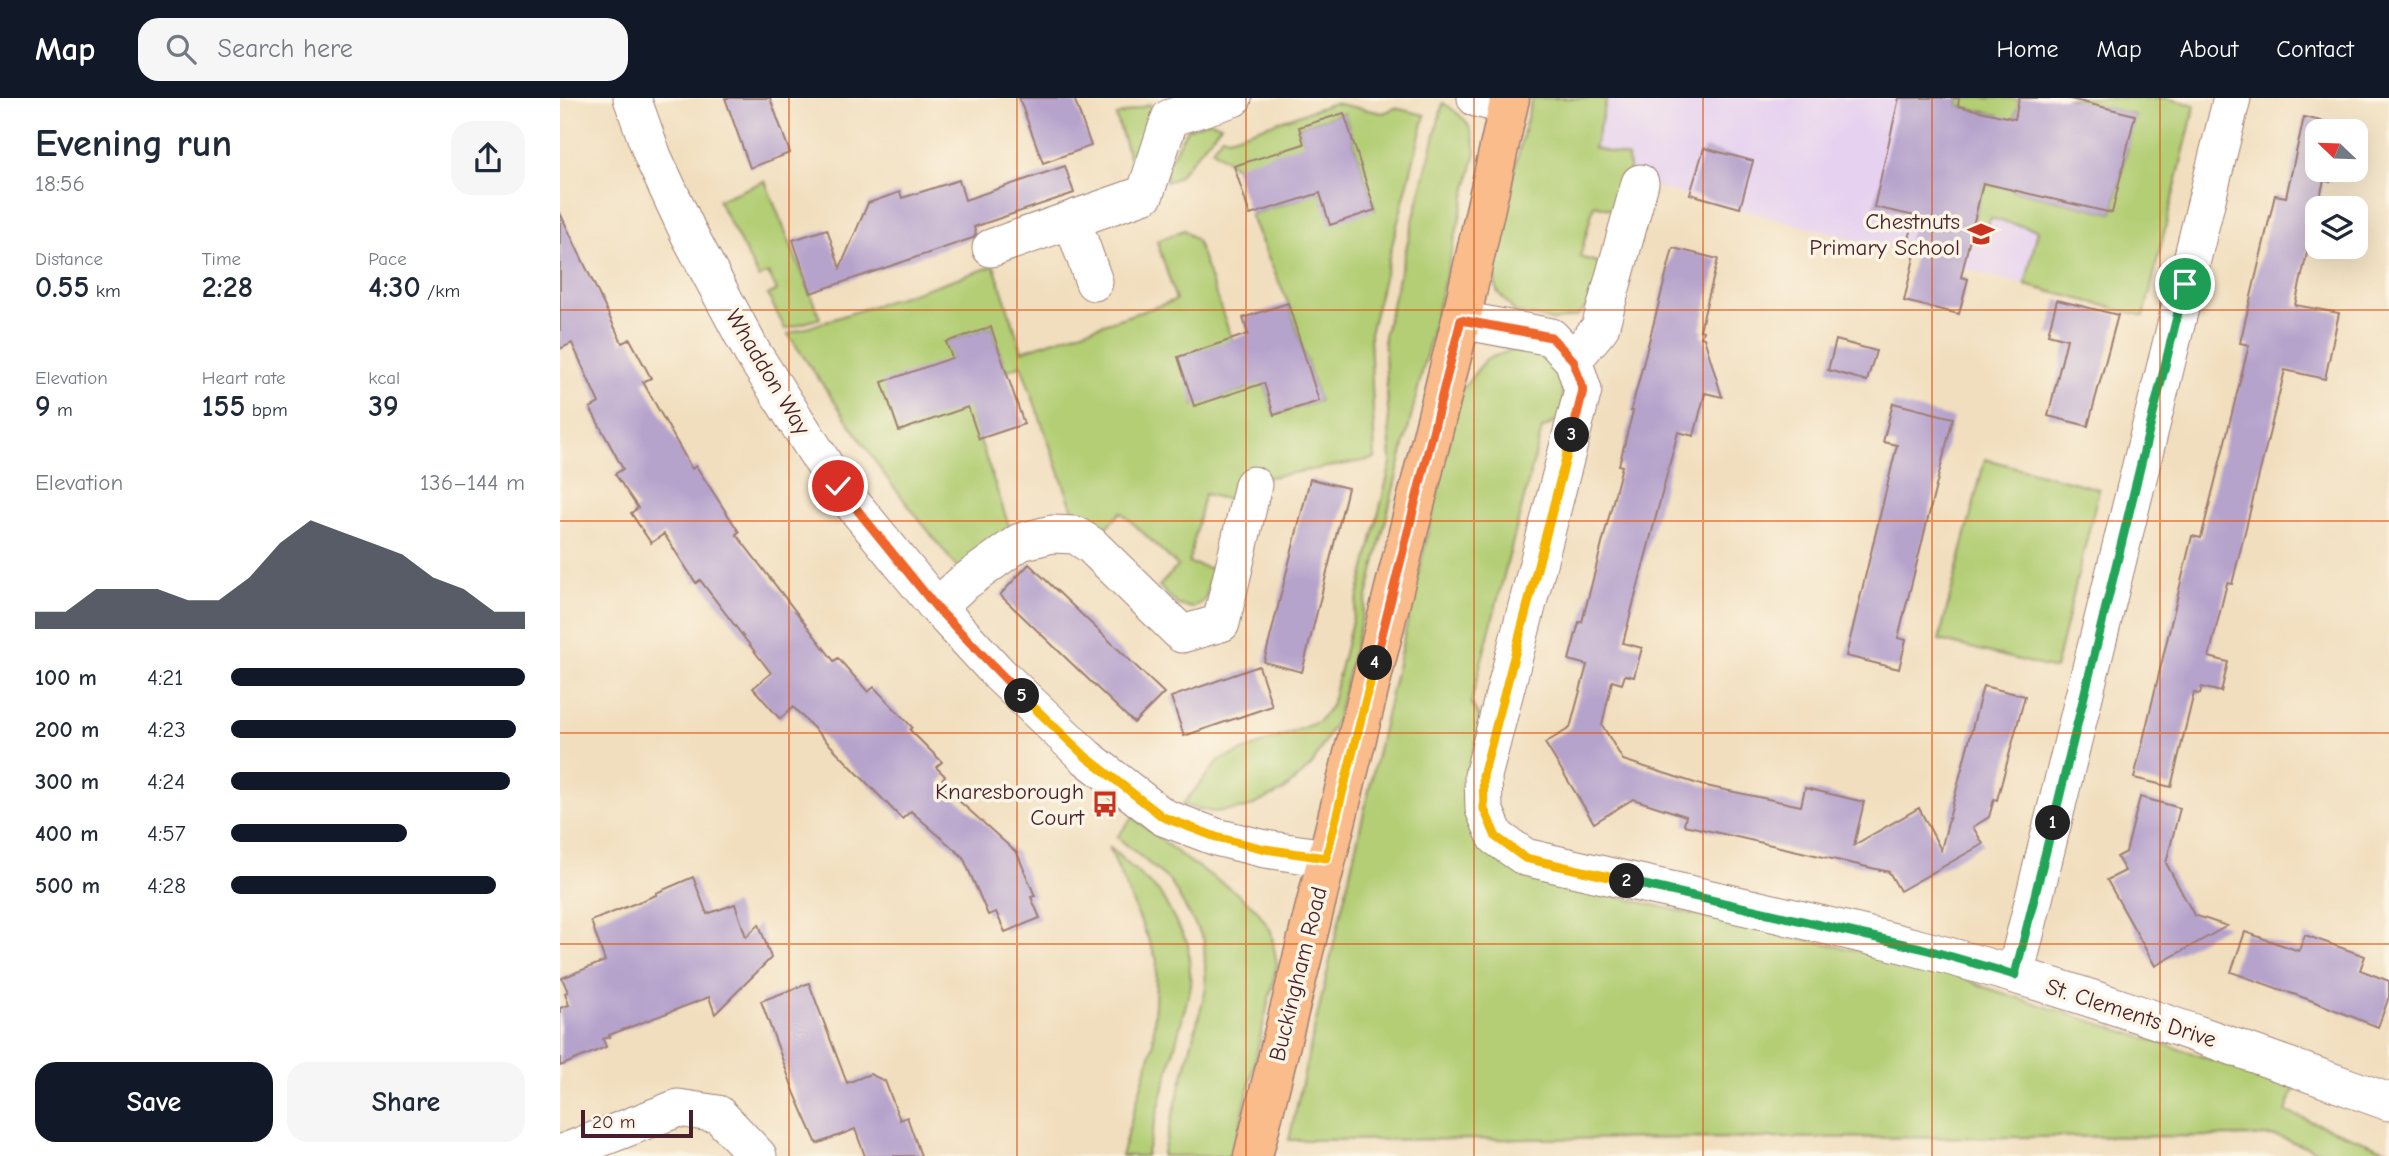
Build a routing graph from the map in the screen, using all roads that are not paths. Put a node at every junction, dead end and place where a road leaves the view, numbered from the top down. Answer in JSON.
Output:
{"nodes":[{"id":1,"x":632,"y":98,"type":"edge"},
{"id":2,"x":1233,"y":98,"type":"edge"},
{"id":3,"x":2224,"y":100,"type":"edge"},
{"id":4,"x":1498,"y":101,"type":"edge"},
{"id":5,"x":1640,"y":183,"type":"dead end"},
{"id":6,"x":1072,"y":220,"type":"junction"},
{"id":7,"x":991,"y":248,"type":"dead end"},
{"id":8,"x":1094,"y":282,"type":"dead end"},
{"id":9,"x":1461,"y":320,"type":"junction"},
{"id":10,"x":1573,"y":360,"type":"junction"},
{"id":11,"x":1253,"y":485,"type":"dead end"},
{"id":12,"x":936,"y":607,"type":"junction"},
{"id":13,"x":1326,"y":858,"type":"junction"},
{"id":14,"x":2015,"y":975,"type":"junction"},
{"id":15,"x":2389,"y":1102,"type":"edge"},
{"id":16,"x":560,"y":1154,"type":"edge"},
{"id":17,"x":758,"y":1156,"type":"edge"},
{"id":18,"x":1254,"y":1156,"type":"edge"}],
"edges":[{"from":1,"to":12,"type":"street","name":"Whaddon Way"},
{"from":2,"to":6,"type":"street"},
{"from":3,"to":14,"type":"street"},
{"from":4,"to":9,"type":"main road","name":"Buckingham Road"},
{"from":5,"to":10,"type":"street"},
{"from":6,"to":7,"type":"street"},
{"from":6,"to":8,"type":"street"},
{"from":9,"to":10,"type":"street"},
{"from":9,"to":13,"type":"main road","name":"Buckingham Road"},
{"from":10,"to":14,"type":"street","name":"St. Clements Drive"},
{"from":11,"to":12,"type":"street"},
{"from":12,"to":13,"type":"street","name":"Whaddon Way"},
{"from":13,"to":18,"type":"main road","name":"Buckingham Road"},
{"from":14,"to":15,"type":"street","name":"St. Clements Drive"},
{"from":16,"to":17,"type":"street"}]}
